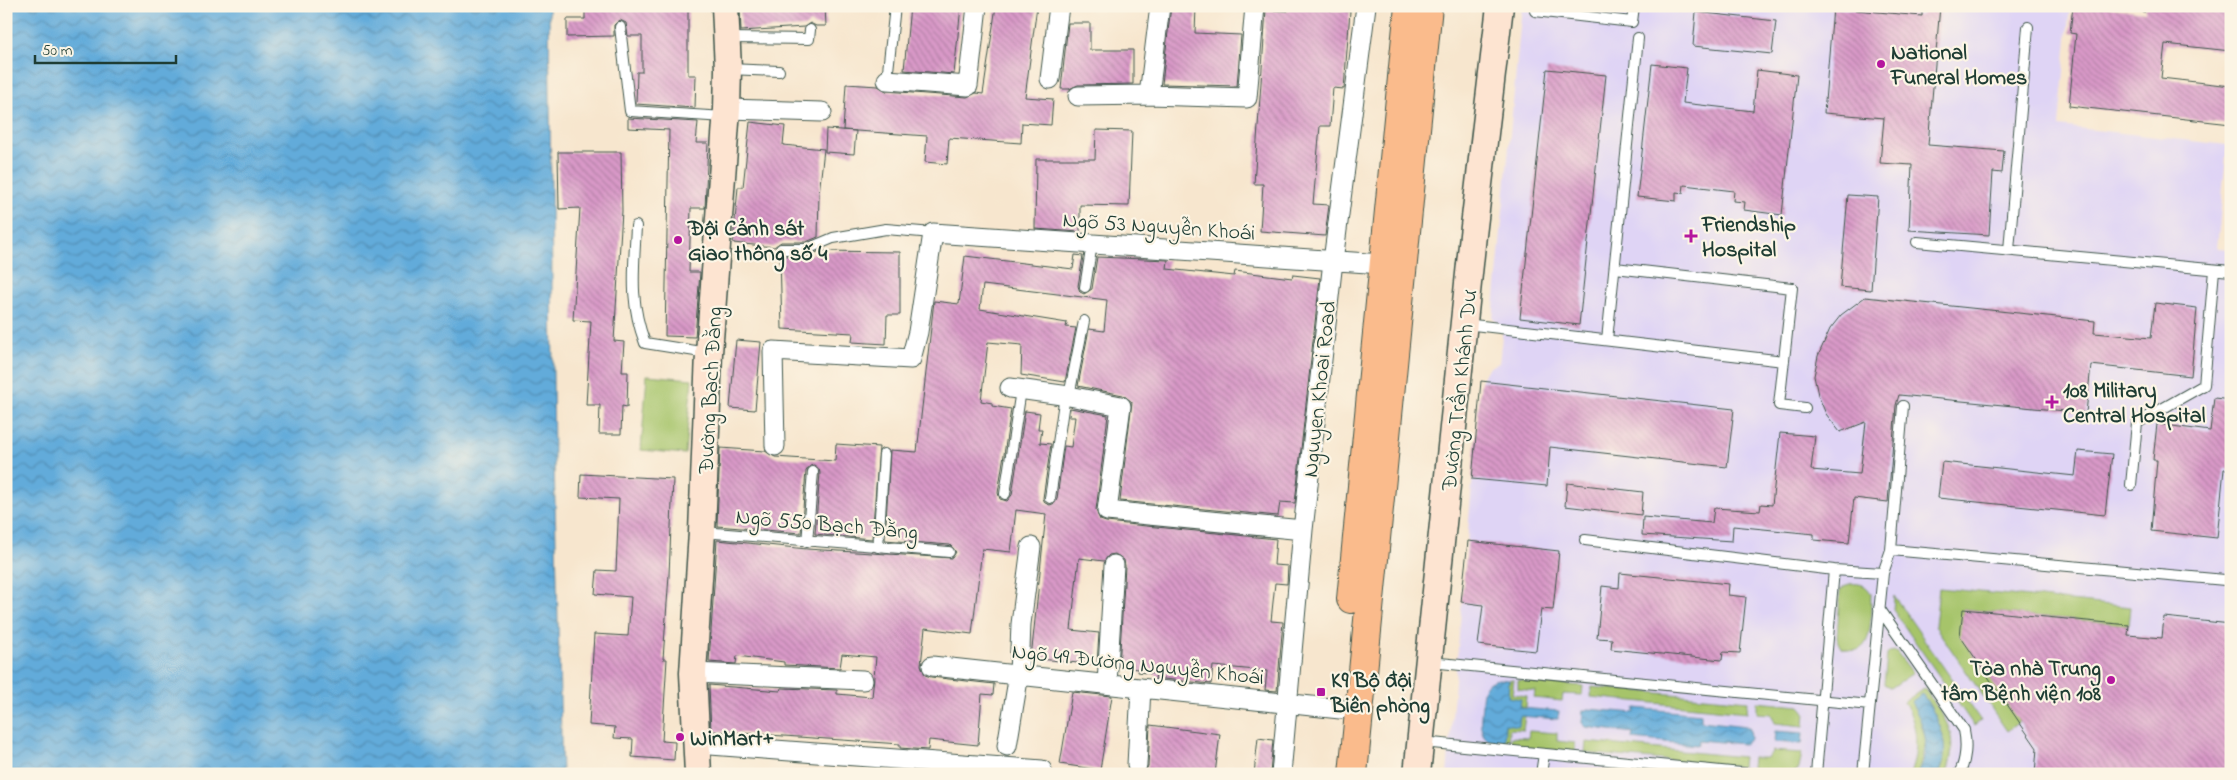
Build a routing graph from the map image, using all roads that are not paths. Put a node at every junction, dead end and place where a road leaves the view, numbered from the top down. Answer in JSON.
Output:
{"nodes":[{"id":1,"x":724,"y":6,"type":"edge"},
{"id":2,"x":895,"y":6,"type":"edge"},
{"id":3,"x":977,"y":6,"type":"edge"},
{"id":4,"x":1058,"y":6,"type":"edge"},
{"id":5,"x":1160,"y":6,"type":"edge"},
{"id":6,"x":1255,"y":6,"type":"edge"},
{"id":7,"x":1366,"y":6,"type":"edge"},
{"id":8,"x":1409,"y":6,"type":"edge"},
{"id":9,"x":1428,"y":6,"type":"edge"},
{"id":10,"x":1500,"y":6,"type":"edge"},
{"id":11,"x":1634,"y":6,"type":"edge"},
{"id":12,"x":1535,"y":12,"type":"dead end"},
{"id":13,"x":620,"y":27,"type":"dead end"},
{"id":14,"x":2028,"y":27,"type":"dead end"},
{"id":15,"x":810,"y":30,"type":"dead end"},
{"id":16,"x":726,"y":38,"type":"junction"},
{"id":17,"x":1638,"y":38,"type":"dead end"},
{"id":18,"x":728,"y":69,"type":"junction"},
{"id":19,"x":779,"y":71,"type":"dead end"},
{"id":20,"x":1050,"y":79,"type":"dead end"},
{"id":21,"x":887,"y":80,"type":"joint"},
{"id":22,"x":1149,"y":95,"type":"junction"},
{"id":23,"x":1078,"y":96,"type":"dead end"},
{"id":24,"x":822,"y":112,"type":"dead end"},
{"id":25,"x":727,"y":113,"type":"junction"},
{"id":26,"x":636,"y":226,"type":"dead end"},
{"id":27,"x":933,"y":233,"type":"junction"},
{"id":28,"x":1917,"y":242,"type":"dead end"},
{"id":29,"x":1092,"y":244,"type":"junction"},
{"id":30,"x":781,"y":249,"type":"dead end"},
{"id":31,"x":2009,"y":250,"type":"junction"},
{"id":32,"x":1333,"y":261,"type":"junction"},
{"id":33,"x":1382,"y":264,"type":"junction"},
{"id":34,"x":1614,"y":268,"type":"junction"},
{"id":35,"x":2214,"y":270,"type":"junction"},
{"id":36,"x":2231,"y":271,"type":"edge"},
{"id":37,"x":1085,"y":287,"type":"dead end"},
{"id":38,"x":1084,"y":321,"type":"dead end"},
{"id":39,"x":1465,"y":324,"type":"junction"},
{"id":40,"x":1607,"y":340,"type":"junction"},
{"id":41,"x":709,"y":353,"type":"junction"},
{"id":42,"x":1784,"y":361,"type":"junction"},
{"id":43,"x":1015,"y":389,"type":"joint"},
{"id":44,"x":1067,"y":396,"type":"junction"},
{"id":45,"x":1903,"y":406,"type":"dead end"},
{"id":46,"x":1805,"y":408,"type":"dead end"},
{"id":47,"x":775,"y":446,"type":"dead end"},
{"id":48,"x":884,"y":454,"type":"dead end"},
{"id":49,"x":813,"y":472,"type":"dead end"},
{"id":50,"x":2131,"y":485,"type":"dead end"},
{"id":51,"x":1005,"y":494,"type":"dead end"},
{"id":52,"x":1050,"y":498,"type":"dead end"},
{"id":53,"x":1302,"y":530,"type":"junction"},
{"id":54,"x":702,"y":532,"type":"junction"},
{"id":55,"x":1585,"y":540,"type":"dead end"},
{"id":56,"x":807,"y":542,"type":"junction"},
{"id":57,"x":878,"y":547,"type":"junction"},
{"id":58,"x":1031,"y":547,"type":"dead end"},
{"id":59,"x":1891,"y":550,"type":"junction"},
{"id":60,"x":949,"y":552,"type":"dead end"},
{"id":61,"x":1114,"y":565,"type":"dead end"},
{"id":62,"x":1834,"y":570,"type":"junction"},
{"id":63,"x":1883,"y":573,"type":"junction"},
{"id":64,"x":2225,"y":580,"type":"dead end"},
{"id":65,"x":1880,"y":608,"type":"junction"},
{"id":66,"x":1430,"y":662,"type":"junction"},
{"id":67,"x":932,"y":666,"type":"dead end"},
{"id":68,"x":693,"y":673,"type":"junction"},
{"id":69,"x":1019,"y":674,"type":"junction"},
{"id":70,"x":863,"y":680,"type":"dead end"},
{"id":71,"x":1108,"y":684,"type":"junction"},
{"id":72,"x":1141,"y":688,"type":"junction"},
{"id":73,"x":1822,"y":701,"type":"junction"},
{"id":74,"x":1286,"y":702,"type":"junction"},
{"id":75,"x":1870,"y":706,"type":"junction"},
{"id":76,"x":1340,"y":709,"type":"junction"},
{"id":77,"x":1421,"y":742,"type":"junction"},
{"id":78,"x":696,"y":744,"type":"junction"},
{"id":79,"x":1007,"y":746,"type":"dead end"},
{"id":80,"x":1544,"y":754,"type":"junction"},
{"id":81,"x":1137,"y":765,"type":"dead end"},
{"id":82,"x":908,"y":767,"type":"edge"},
{"id":83,"x":1042,"y":770,"type":"dead end"},
{"id":84,"x":698,"y":774,"type":"edge"},
{"id":85,"x":1281,"y":774,"type":"edge"},
{"id":86,"x":1334,"y":774,"type":"edge"},
{"id":87,"x":1353,"y":774,"type":"edge"},
{"id":88,"x":1417,"y":774,"type":"edge"},
{"id":89,"x":1541,"y":774,"type":"edge"},
{"id":90,"x":1752,"y":774,"type":"edge"},
{"id":91,"x":1816,"y":774,"type":"edge"},
{"id":92,"x":1863,"y":774,"type":"edge"},
{"id":93,"x":1959,"y":774,"type":"edge"}],
"edges":[{"from":1,"to":16,"type":"street","name":"Đường Bạch Đằng"},
{"from":2,"to":21,"type":"lane"},
{"from":3,"to":21,"type":"street"},
{"from":4,"to":20,"type":"street"},
{"from":5,"to":22,"type":"street"},
{"from":6,"to":22,"type":"street"},
{"from":7,"to":32,"type":"street","name":"Nguyen Khoai Road"},
{"from":8,"to":33,"type":"main road"},
{"from":9,"to":87,"type":"main road"},
{"from":10,"to":39,"type":"street","name":"Đường Trần Khánh Dư"},
{"from":11,"to":12,"type":"lane"},
{"from":13,"to":25,"type":"lane"},
{"from":14,"to":31,"type":"lane"},
{"from":15,"to":16,"type":"lane"},
{"from":16,"to":18,"type":"street","name":"Đường Bạch Đằng"},
{"from":17,"to":34,"type":"lane"},
{"from":18,"to":19,"type":"lane"},
{"from":18,"to":25,"type":"street","name":"Đường Bạch Đằng"},
{"from":22,"to":23,"type":"street"},
{"from":24,"to":25,"type":"street"},
{"from":25,"to":41,"type":"street","name":"Đường Bạch Đằng"},
{"from":26,"to":41,"type":"lane"},
{"from":27,"to":29,"type":"street","name":"Ngõ 53 Nguyễn Khoái"},
{"from":27,"to":30,"type":"lane"},
{"from":27,"to":47,"type":"street"},
{"from":28,"to":31,"type":"lane"},
{"from":29,"to":32,"type":"street","name":"Ngõ 53 Nguyễn Khoái"},
{"from":29,"to":37,"type":"lane"},
{"from":31,"to":35,"type":"lane"},
{"from":32,"to":33,"type":"street","name":"Ngõ 53 Nguyễn Khoái"},
{"from":32,"to":53,"type":"street","name":"Nguyen Khoai Road"},
{"from":33,"to":76,"type":"main road"},
{"from":34,"to":40,"type":"lane"},
{"from":34,"to":42,"type":"lane"},
{"from":35,"to":36,"type":"lane"},
{"from":35,"to":50,"type":"lane"},
{"from":38,"to":44,"type":"lane"},
{"from":39,"to":40,"type":"lane"},
{"from":39,"to":66,"type":"street","name":"Đường Trần Khánh Dư"},
{"from":40,"to":42,"type":"lane"},
{"from":41,"to":54,"type":"street","name":"Đường Bạch Đằng"},
{"from":42,"to":46,"type":"lane"},
{"from":43,"to":44,"type":"street"},
{"from":43,"to":51,"type":"lane"},
{"from":44,"to":52,"type":"lane"},
{"from":44,"to":53,"type":"street"},
{"from":45,"to":59,"type":"lane"},
{"from":48,"to":57,"type":"lane"},
{"from":49,"to":56,"type":"lane"},
{"from":53,"to":74,"type":"street","name":"Nguyen Khoai Road"},
{"from":54,"to":56,"type":"lane","name":"Ngõ 550 Bạch Đằng"},
{"from":54,"to":68,"type":"street","name":"Đường Bạch Đằng"},
{"from":55,"to":62,"type":"lane"},
{"from":56,"to":57,"type":"lane","name":"Ngõ 550 Bạch Đằng"},
{"from":57,"to":60,"type":"lane","name":"Ngõ 550 Bạch Đằng"},
{"from":58,"to":69,"type":"street"},
{"from":59,"to":63,"type":"lane"},
{"from":59,"to":64,"type":"lane"},
{"from":61,"to":71,"type":"street"},
{"from":62,"to":63,"type":"lane"},
{"from":62,"to":73,"type":"lane"},
{"from":63,"to":65,"type":"lane"},
{"from":65,"to":75,"type":"lane"},
{"from":65,"to":93,"type":"lane"},
{"from":66,"to":73,"type":"lane"},
{"from":66,"to":77,"type":"street","name":"Đường Trần Khánh Dư"},
{"from":67,"to":69,"type":"street","name":"Ngõ 49 Đường Nguyễn Khoái"},
{"from":68,"to":70,"type":"street"},
{"from":68,"to":78,"type":"street","name":"Đường Bạch Đằng"},
{"from":69,"to":71,"type":"street","name":"Ngõ 49 Đường Nguyễn Khoái"},
{"from":69,"to":79,"type":"street"},
{"from":71,"to":72,"type":"street","name":"Ngõ 49 Đường Nguyễn Khoái"},
{"from":72,"to":74,"type":"street","name":"Ngõ 49 Đường Nguyễn Khoái"},
{"from":72,"to":81,"type":"street"},
{"from":73,"to":75,"type":"lane"},
{"from":73,"to":91,"type":"lane"},
{"from":74,"to":76,"type":"street","name":"Ngõ 49 Đường Nguyễn Khoái"},
{"from":74,"to":85,"type":"street","name":"Nguyen Khoai Road"},
{"from":75,"to":92,"type":"lane"},
{"from":76,"to":86,"type":"main road"},
{"from":77,"to":80,"type":"lane"},
{"from":77,"to":88,"type":"street","name":"Đường Trần Khánh Dư"},
{"from":78,"to":82,"type":"street"},
{"from":78,"to":84,"type":"street","name":"Đường Bạch Đằng"},
{"from":80,"to":89,"type":"lane"},
{"from":80,"to":90,"type":"lane"},
{"from":82,"to":83,"type":"street"}]}
